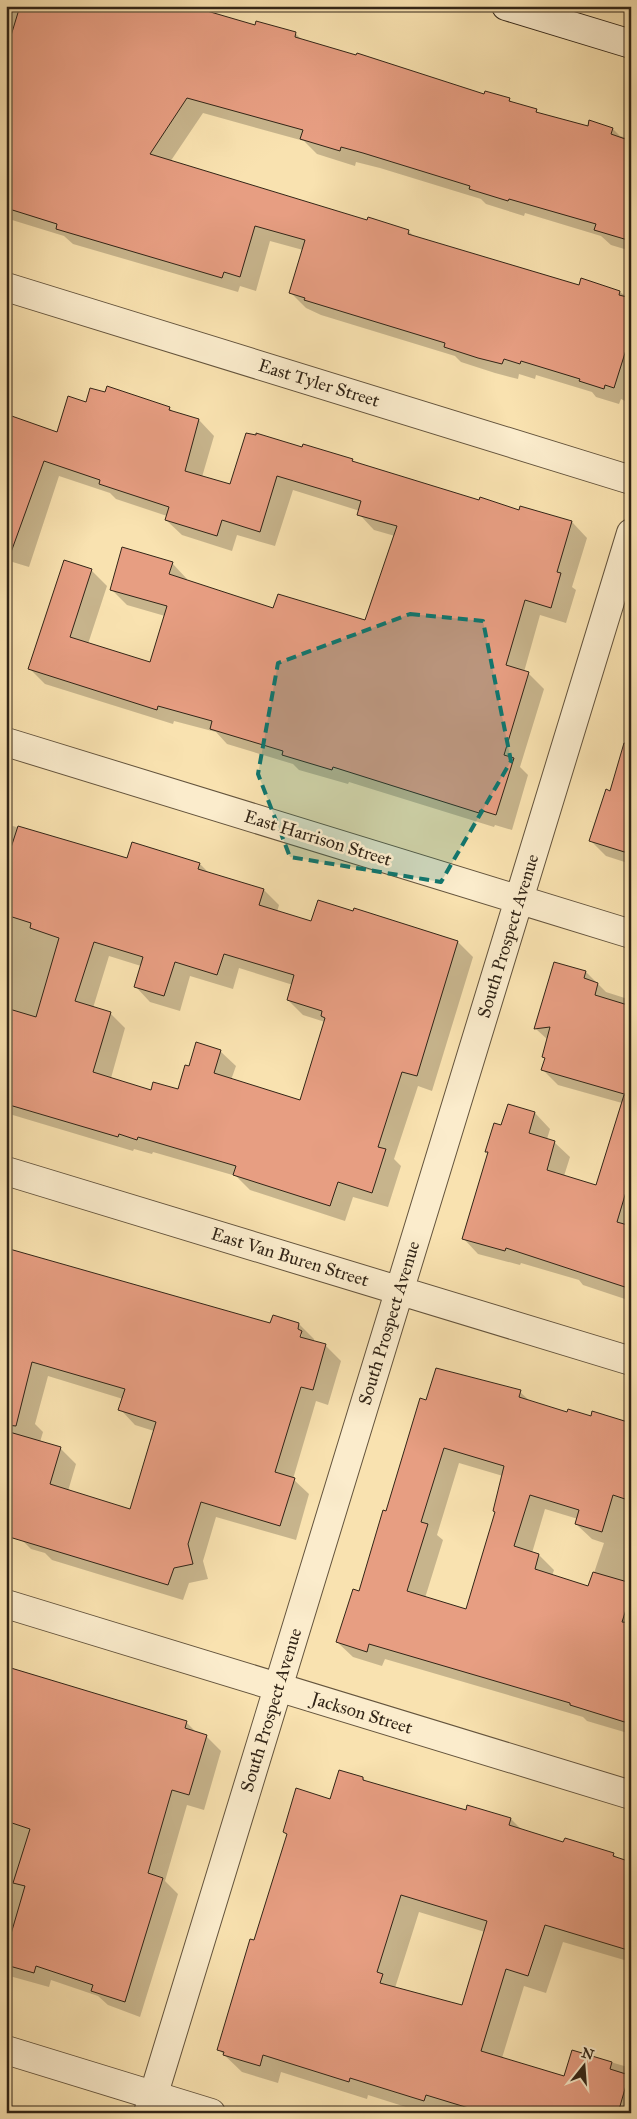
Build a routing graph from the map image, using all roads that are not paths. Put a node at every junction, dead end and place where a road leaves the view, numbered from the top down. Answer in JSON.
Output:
{"nodes":[{"id":1,"x":506,"y":6,"type":"edge"},
{"id":2,"x":631,"y":44,"type":"edge"},
{"id":3,"x":6,"y":286,"type":"edge"},
{"id":4,"x":631,"y":480,"type":"edge"},
{"id":5,"x":631,"y":533,"type":"edge"},
{"id":6,"x":6,"y":742,"type":"edge"},
{"id":7,"x":519,"y":900,"type":"junction"},
{"id":8,"x":631,"y":934,"type":"edge"},
{"id":9,"x":6,"y":1171,"type":"edge"},
{"id":10,"x":399,"y":1290,"type":"junction"},
{"id":11,"x":631,"y":1361,"type":"edge"},
{"id":12,"x":6,"y":1604,"type":"edge"},
{"id":13,"x":278,"y":1687,"type":"junction"},
{"id":14,"x":631,"y":1795,"type":"edge"},
{"id":15,"x":6,"y":2050,"type":"edge"},
{"id":16,"x":151,"y":2104,"type":"edge"},
{"id":17,"x":211,"y":2113,"type":"edge"}],
"edges":[{"from":1,"to":2,"type":"street"},
{"from":3,"to":4,"type":"street","name":"East Tyler Street"},
{"from":5,"to":7,"type":"street","name":"South Prospect Avenue"},
{"from":6,"to":7,"type":"street","name":"East Harrison Street"},
{"from":7,"to":8,"type":"street","name":"East Harrison Street"},
{"from":7,"to":10,"type":"street","name":"South Prospect Avenue"},
{"from":9,"to":10,"type":"street","name":"East Van Buren Street"},
{"from":10,"to":11,"type":"street","name":"East Van Buren Street"},
{"from":10,"to":13,"type":"street","name":"South Prospect Avenue"},
{"from":12,"to":13,"type":"street","name":"Jackson Street"},
{"from":13,"to":14,"type":"street","name":"Jackson Street"},
{"from":13,"to":16,"type":"street","name":"South Prospect Avenue"},
{"from":15,"to":16,"type":"street"},
{"from":16,"to":17,"type":"street"}]}
